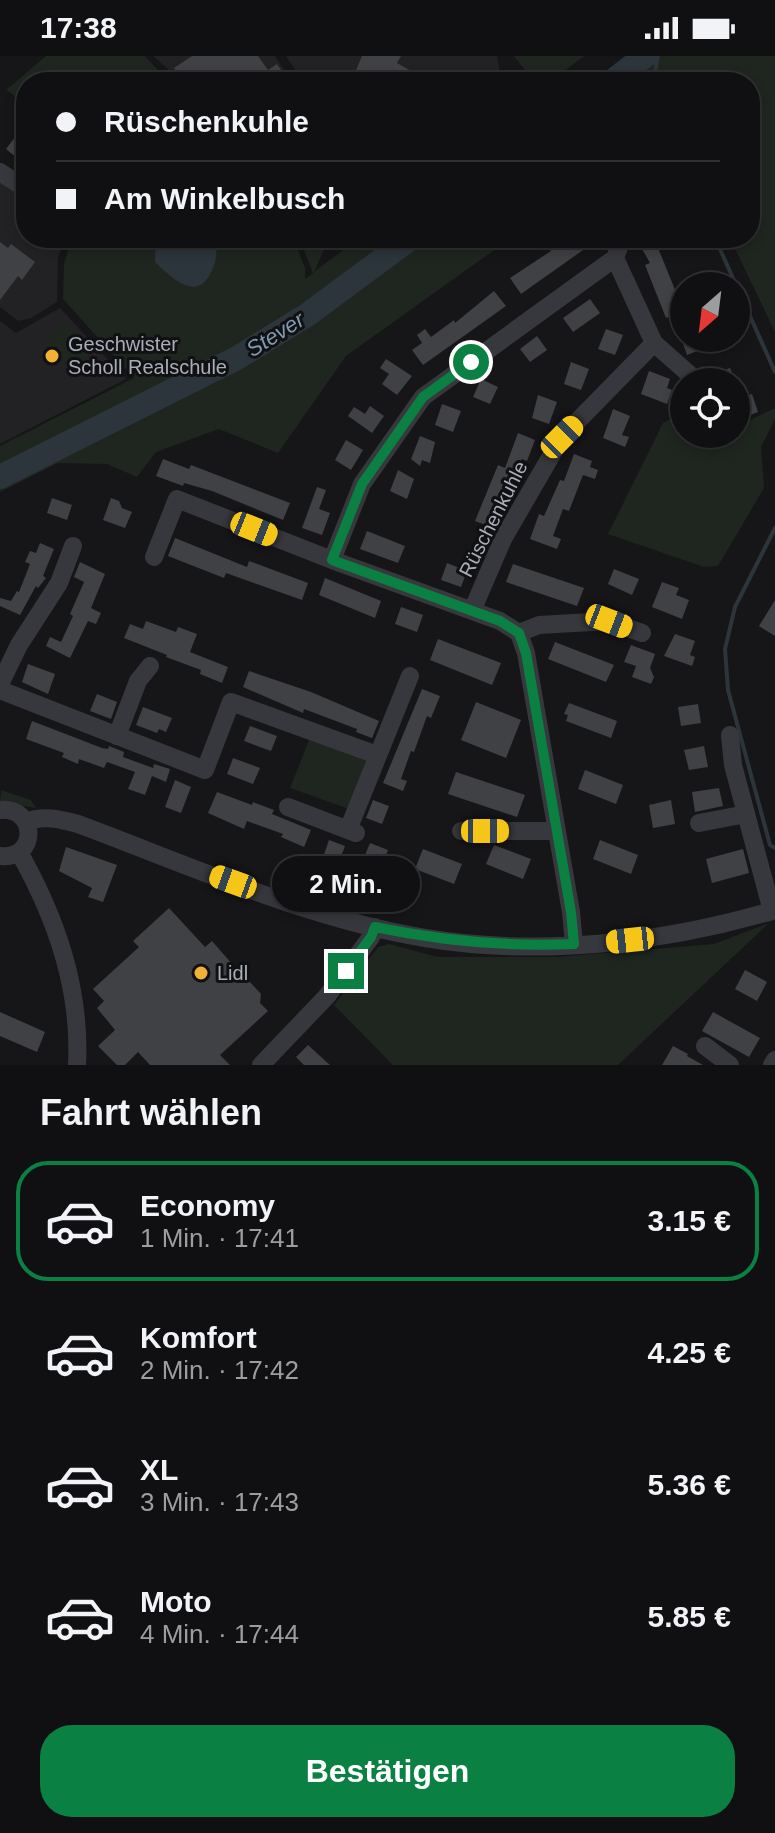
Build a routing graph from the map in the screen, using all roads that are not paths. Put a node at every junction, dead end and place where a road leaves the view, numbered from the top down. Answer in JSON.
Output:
{"nodes":[{"id":1,"x":619,"y":248,"type":"edge"},
{"id":2,"x":615,"y":258,"type":"junction"},
{"id":3,"x":654,"y":343,"type":"junction"},
{"id":4,"x":682,"y":368,"type":"edge"},
{"id":5,"x":73,"y":546,"type":"dead end"},
{"id":6,"x":154,"y":557,"type":"dead end"},
{"id":7,"x":332,"y":560,"type":"junction"},
{"id":8,"x":472,"y":611,"type":"junction"},
{"id":9,"x":519,"y":633,"type":"junction"},
{"id":10,"x":642,"y":633,"type":"dead end"},
{"id":11,"x":150,"y":666,"type":"dead end"},
{"id":12,"x":410,"y":676,"type":"dead end"},
{"id":13,"x":0,"y":687,"type":"edge"},
{"id":14,"x":730,"y":735,"type":"dead end"},
{"id":15,"x":117,"y":736,"type":"junction"},
{"id":16,"x":377,"y":755,"type":"junction"},
{"id":17,"x":288,"y":807,"type":"dead end"},
{"id":18,"x":0,"y":810,"type":"edge"},
{"id":19,"x":746,"y":814,"type":"junction"},
{"id":20,"x":26,"y":822,"type":"junction"},
{"id":21,"x":699,"y":823,"type":"dead end"},
{"id":22,"x":461,"y":831,"type":"dead end"},
{"id":23,"x":557,"y":831,"type":"junction"},
{"id":24,"x":19,"y":852,"type":"junction"},
{"id":25,"x":0,"y":856,"type":"edge"},
{"id":26,"x":774,"y":910,"type":"edge"},
{"id":27,"x":375,"y":927,"type":"junction"},
{"id":28,"x":574,"y":944,"type":"junction"},
{"id":29,"x":705,"y":1046,"type":"dead end"},
{"id":30,"x":264,"y":1064,"type":"edge"},
{"id":31,"x":77,"y":1065,"type":"edge"},
{"id":32,"x":730,"y":1065,"type":"edge"}],
"edges":[{"from":1,"to":2,"type":"street"},
{"from":2,"to":3,"type":"street"},
{"from":2,"to":7,"type":"street"},
{"from":3,"to":4,"type":"street"},
{"from":3,"to":8,"type":"street","name":"Rüschenkuhle"},
{"from":5,"to":13,"type":"street"},
{"from":6,"to":7,"type":"street"},
{"from":7,"to":8,"type":"street"},
{"from":8,"to":9,"type":"street"},
{"from":9,"to":10,"type":"street"},
{"from":9,"to":23,"type":"street"},
{"from":11,"to":15,"type":"street"},
{"from":12,"to":16,"type":"street"},
{"from":13,"to":15,"type":"street"},
{"from":14,"to":19,"type":"street"},
{"from":15,"to":16,"type":"street"},
{"from":16,"to":17,"type":"street"},
{"from":18,"to":20,"type":"street"},
{"from":19,"to":21,"type":"street"},
{"from":19,"to":26,"type":"street"},
{"from":20,"to":24,"type":"street"},
{"from":20,"to":27,"type":"street"},
{"from":22,"to":23,"type":"street"},
{"from":23,"to":28,"type":"street"},
{"from":24,"to":25,"type":"street"},
{"from":24,"to":31,"type":"street"},
{"from":26,"to":28,"type":"street"},
{"from":27,"to":28,"type":"street"},
{"from":27,"to":30,"type":"street"},
{"from":29,"to":32,"type":"street"}]}
